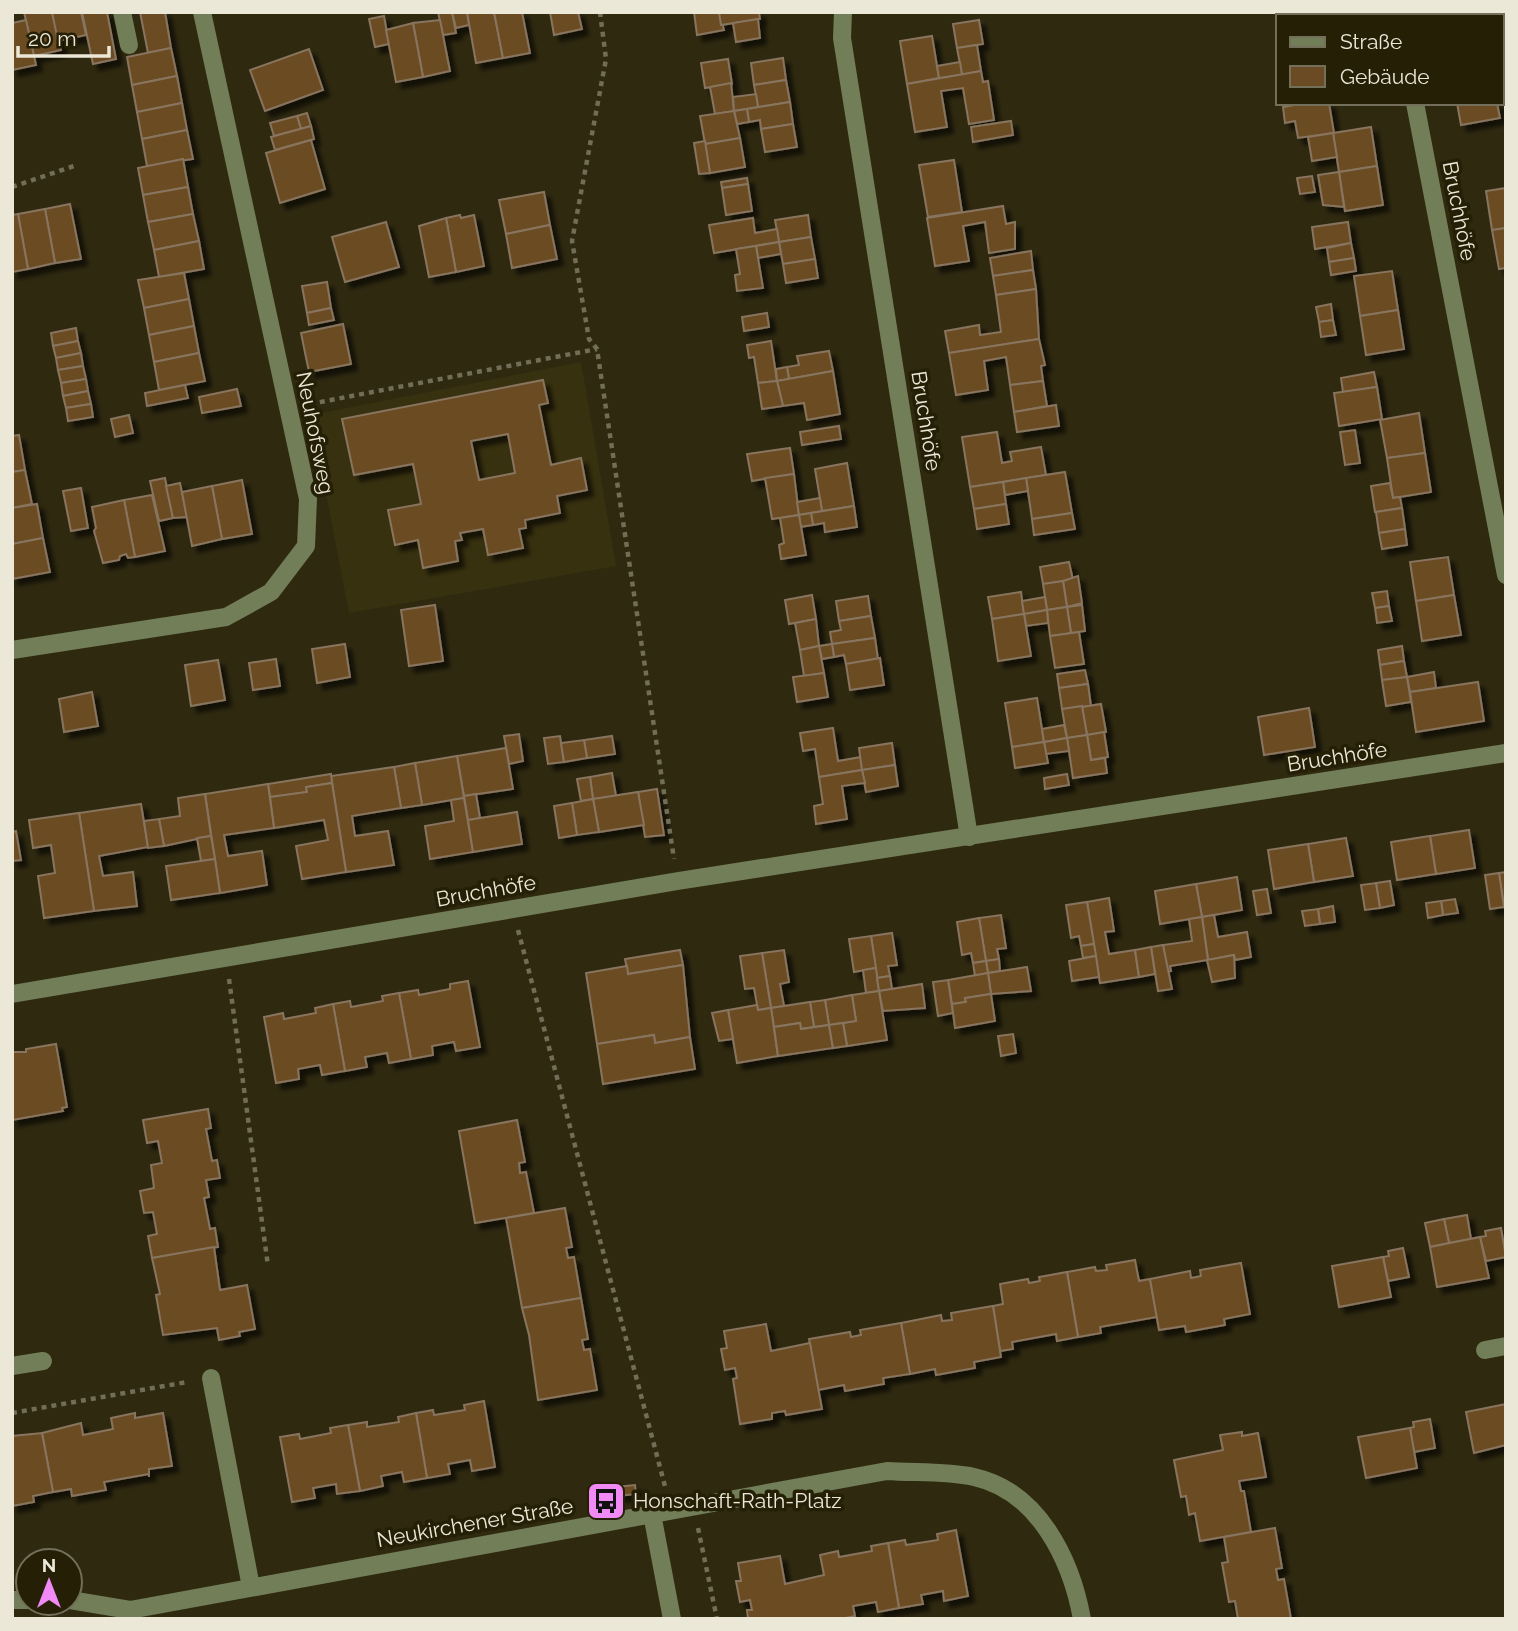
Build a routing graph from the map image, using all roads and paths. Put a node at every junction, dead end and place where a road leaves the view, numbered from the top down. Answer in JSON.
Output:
{"nodes":[{"id":1,"x":122,"y":12,"type":"edge"},
{"id":2,"x":202,"y":12,"type":"edge"},
{"id":3,"x":600,"y":12,"type":"edge"},
{"id":4,"x":843,"y":12,"type":"edge"},
{"id":5,"x":129,"y":45,"type":"dead end"},
{"id":6,"x":1415,"y":105,"type":"edge"},
{"id":7,"x":74,"y":166,"type":"dead end"},
{"id":8,"x":12,"y":187,"type":"edge"},
{"id":9,"x":597,"y":349,"type":"junction"},
{"id":10,"x":288,"y":408,"type":"junction"},
{"id":11,"x":1506,"y":575,"type":"edge"},
{"id":12,"x":12,"y":650,"type":"edge"},
{"id":13,"x":1506,"y":753,"type":"edge"},
{"id":14,"x":969,"y":837,"type":"junction"},
{"id":15,"x":678,"y":881,"type":"junction"},
{"id":16,"x":512,"y":909,"type":"junction"},
{"id":17,"x":226,"y":958,"type":"junction"},
{"id":18,"x":12,"y":994,"type":"edge"},
{"id":19,"x":268,"y":1266,"type":"dead end"},
{"id":20,"x":1506,"y":1346,"type":"edge"},
{"id":21,"x":1485,"y":1350,"type":"dead end"},
{"id":22,"x":43,"y":1360,"type":"dead end"},
{"id":23,"x":12,"y":1366,"type":"edge"},
{"id":24,"x":211,"y":1378,"type":"joint"},
{"id":25,"x":12,"y":1413,"type":"edge"},
{"id":26,"x":694,"y":1506,"type":"junction"},
{"id":27,"x":661,"y":1512,"type":"junction"},
{"id":28,"x":251,"y":1587,"type":"junction"},
{"id":29,"x":84,"y":1604,"type":"edge"},
{"id":30,"x":130,"y":1615,"type":"edge"},
{"id":31,"x":672,"y":1619,"type":"edge"},
{"id":32,"x":717,"y":1619,"type":"edge"},
{"id":33,"x":1082,"y":1619,"type":"edge"}],
"edges":[{"from":1,"to":5,"type":"street"},
{"from":2,"to":10,"type":"street","name":"Neuhofsweg"},
{"from":3,"to":9,"type":"path"},
{"from":4,"to":14,"type":"street","name":"Bruchhöfe"},
{"from":6,"to":11,"type":"street","name":"Bruchhöfe"},
{"from":7,"to":8,"type":"path"},
{"from":9,"to":10,"type":"path"},
{"from":9,"to":15,"type":"path"},
{"from":10,"to":12,"type":"street","name":"Neuhofsweg"},
{"from":13,"to":14,"type":"street","name":"Bruchhöfe"},
{"from":14,"to":15,"type":"street","name":"Bruchhöfe"},
{"from":15,"to":16,"type":"street","name":"Bruchhöfe"},
{"from":16,"to":17,"type":"street","name":"Bruchhöfe"},
{"from":16,"to":27,"type":"path"},
{"from":17,"to":18,"type":"street","name":"Bruchhöfe"},
{"from":17,"to":19,"type":"path"},
{"from":20,"to":21,"type":"street"},
{"from":22,"to":23,"type":"street"},
{"from":24,"to":25,"type":"path"},
{"from":24,"to":28,"type":"street"},
{"from":26,"to":27,"type":"street","name":"Neukirchener Straße"},
{"from":26,"to":32,"type":"path"},
{"from":26,"to":33,"type":"street","name":"Neukirchener Straße"},
{"from":27,"to":28,"type":"street","name":"Neukirchener Straße"},
{"from":27,"to":31,"type":"street"},
{"from":28,"to":30,"type":"street","name":"Neukirchener Straße"},
{"from":29,"to":30,"type":"street","name":"Neukirchener Straße"}]}
